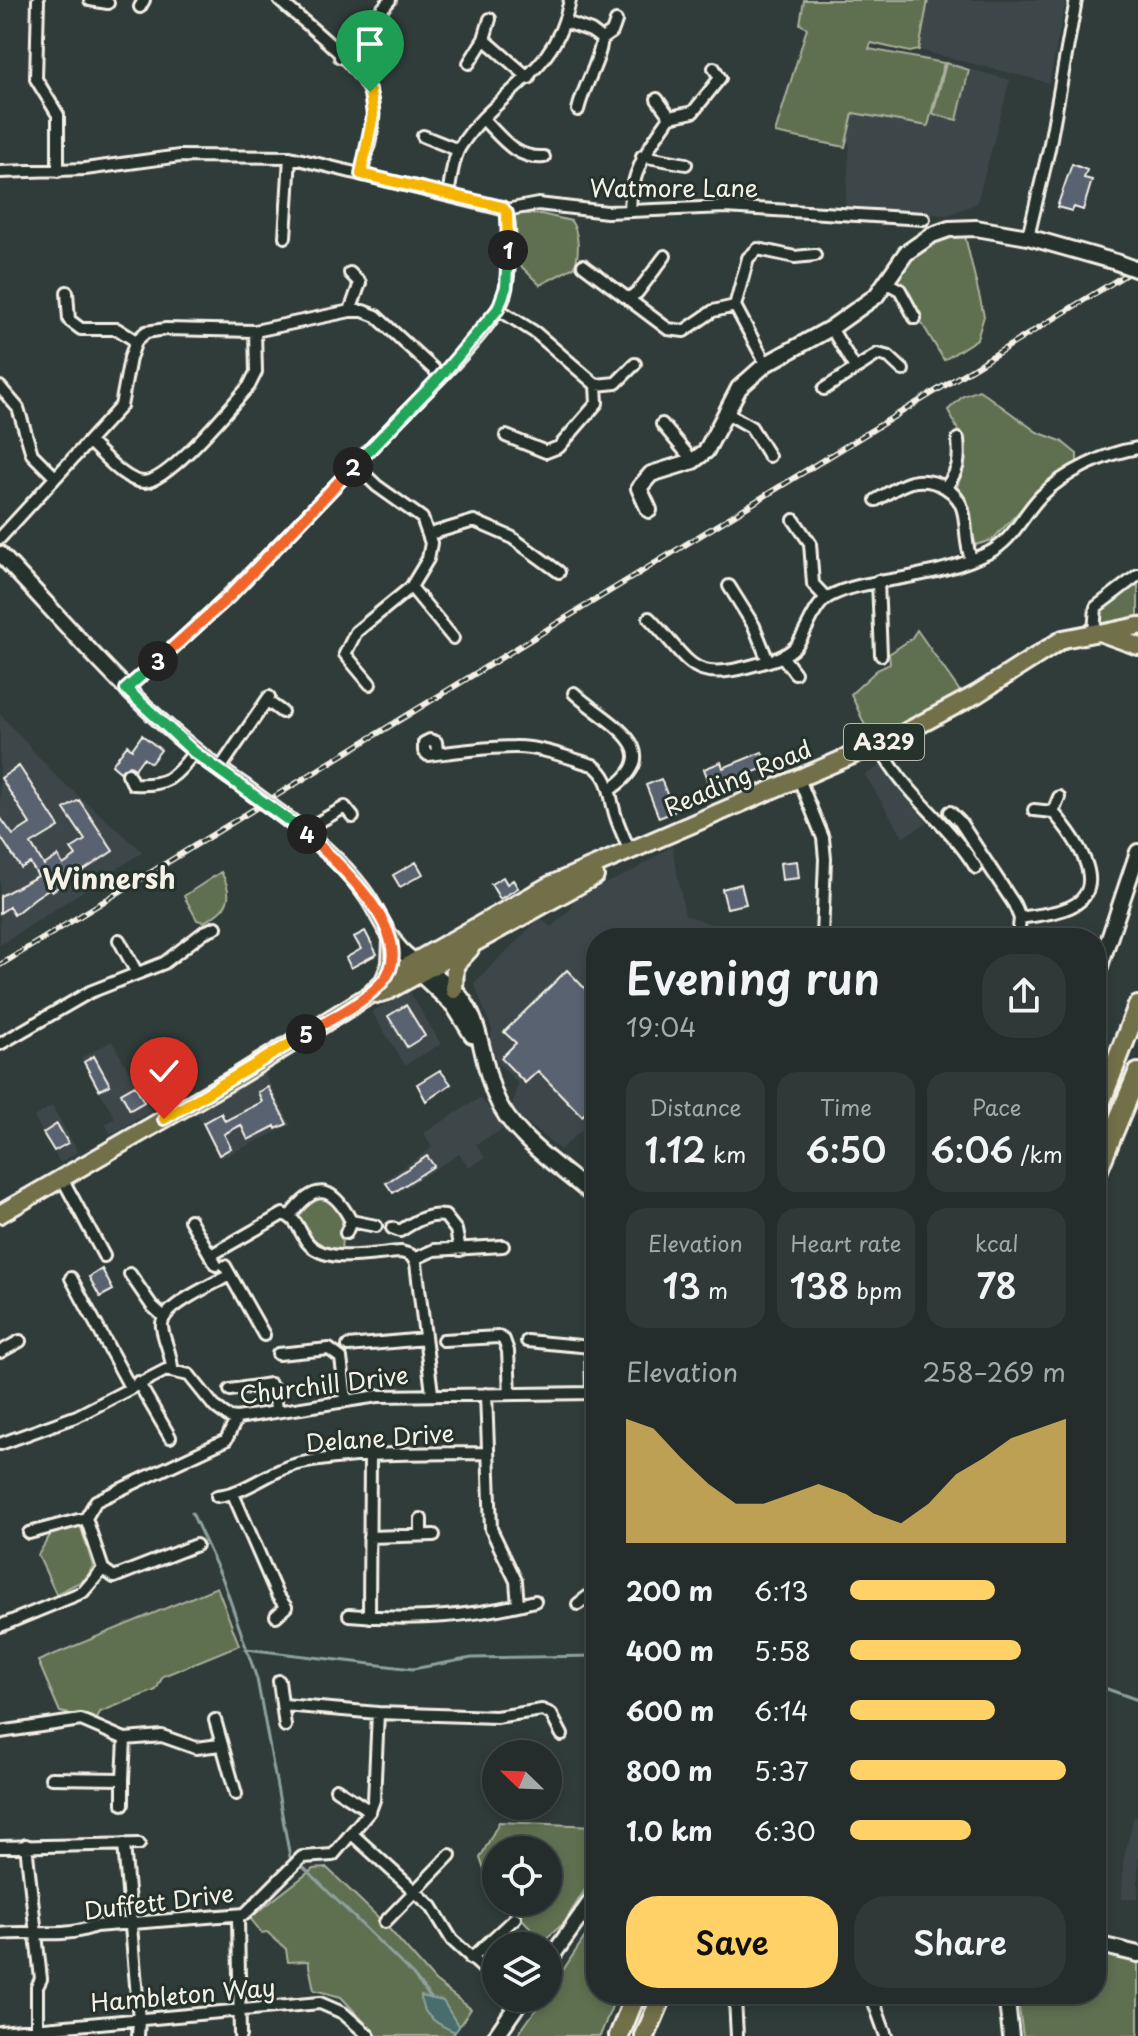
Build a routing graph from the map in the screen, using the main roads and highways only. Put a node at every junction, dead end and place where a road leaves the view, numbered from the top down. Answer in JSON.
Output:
{"nodes":[{"id":1,"x":1138,"y":270,"type":"edge"},
{"id":2,"x":649,"y":510,"type":"dead end"},
{"id":3,"x":0,"y":554,"type":"edge"},
{"id":4,"x":1138,"y":628,"type":"edge"},
{"id":5,"x":1100,"y":633,"type":"junction"},
{"id":6,"x":1138,"y":644,"type":"edge"},
{"id":7,"x":1138,"y":852,"type":"edge"},
{"id":8,"x":613,"y":861,"type":"junction"},
{"id":9,"x":392,"y":939,"type":"junction"},
{"id":10,"x":479,"y":939,"type":"junction"},
{"id":11,"x":1106,"y":948,"type":"edge"},
{"id":12,"x":420,"y":968,"type":"junction"},
{"id":13,"x":384,"y":981,"type":"junction"},
{"id":14,"x":454,"y":990,"type":"junction"},
{"id":15,"x":371,"y":994,"type":"junction"},
{"id":16,"x":1138,"y":1006,"type":"edge"},
{"id":17,"x":485,"y":1059,"type":"junction"},
{"id":18,"x":1138,"y":1073,"type":"edge"},
{"id":19,"x":1106,"y":1088,"type":"edge"},
{"id":20,"x":1106,"y":1150,"type":"edge"},
{"id":21,"x":586,"y":1189,"type":"edge"},
{"id":22,"x":0,"y":1214,"type":"edge"},
{"id":23,"x":586,"y":1908,"type":"edge"},
{"id":24,"x":562,"y":1942,"type":"edge"},
{"id":25,"x":1106,"y":1946,"type":"edge"},
{"id":26,"x":1138,"y":1954,"type":"edge"},
{"id":27,"x":632,"y":2004,"type":"edge"},
{"id":28,"x":659,"y":2004,"type":"edge"},
{"id":29,"x":1007,"y":2004,"type":"edge"},
{"id":30,"x":512,"y":2012,"type":"edge"},
{"id":31,"x":496,"y":2036,"type":"edge"},
{"id":32,"x":619,"y":2036,"type":"edge"},
{"id":33,"x":645,"y":2036,"type":"edge"},
{"id":34,"x":1011,"y":2036,"type":"edge"}],
"edges":[{"from":1,"to":2,"type":"main road","bridge":true},
{"from":3,"to":9,"type":"main road","bridge":true},
{"from":4,"to":5,"type":"main road","name":"Reading Road","number":"A329"},
{"from":4,"to":6,"type":"main road"},
{"from":5,"to":6,"type":"main road"},
{"from":5,"to":8,"type":"main road","name":"Reading Road","number":"A329"},
{"from":7,"to":11,"type":"main road"},
{"from":8,"to":10,"type":"main road","name":"Reading Road","number":"A329"},
{"from":8,"to":12,"type":"main road","name":"Reading Road","number":"A329"},
{"from":9,"to":12,"type":"main road"},
{"from":9,"to":13,"type":"main road"},
{"from":10,"to":12,"type":"main road","name":"Reading Road","number":"A329"},
{"from":10,"to":14,"type":"main road"},
{"from":12,"to":13,"type":"main road","name":"Reading Road","number":"A329"},
{"from":12,"to":14,"type":"main road"},
{"from":12,"to":15,"type":"main road","name":"Reading Road","number":"A329"},
{"from":12,"to":17,"type":"main road"},
{"from":13,"to":15,"type":"main road","name":"Reading Road","number":"A329"},
{"from":14,"to":17,"type":"main road"},
{"from":15,"to":22,"type":"main road","name":"Reading Road","number":"A329"},
{"from":16,"to":19,"type":"highway"},
{"from":17,"to":21,"type":"main road"},
{"from":18,"to":20,"type":"highway"},
{"from":23,"to":24,"type":"main road"},
{"from":25,"to":26,"type":"main road"},
{"from":27,"to":32,"type":"highway"},
{"from":28,"to":33,"type":"highway"},
{"from":29,"to":34,"type":"main road"},
{"from":30,"to":31,"type":"main road"}]}
